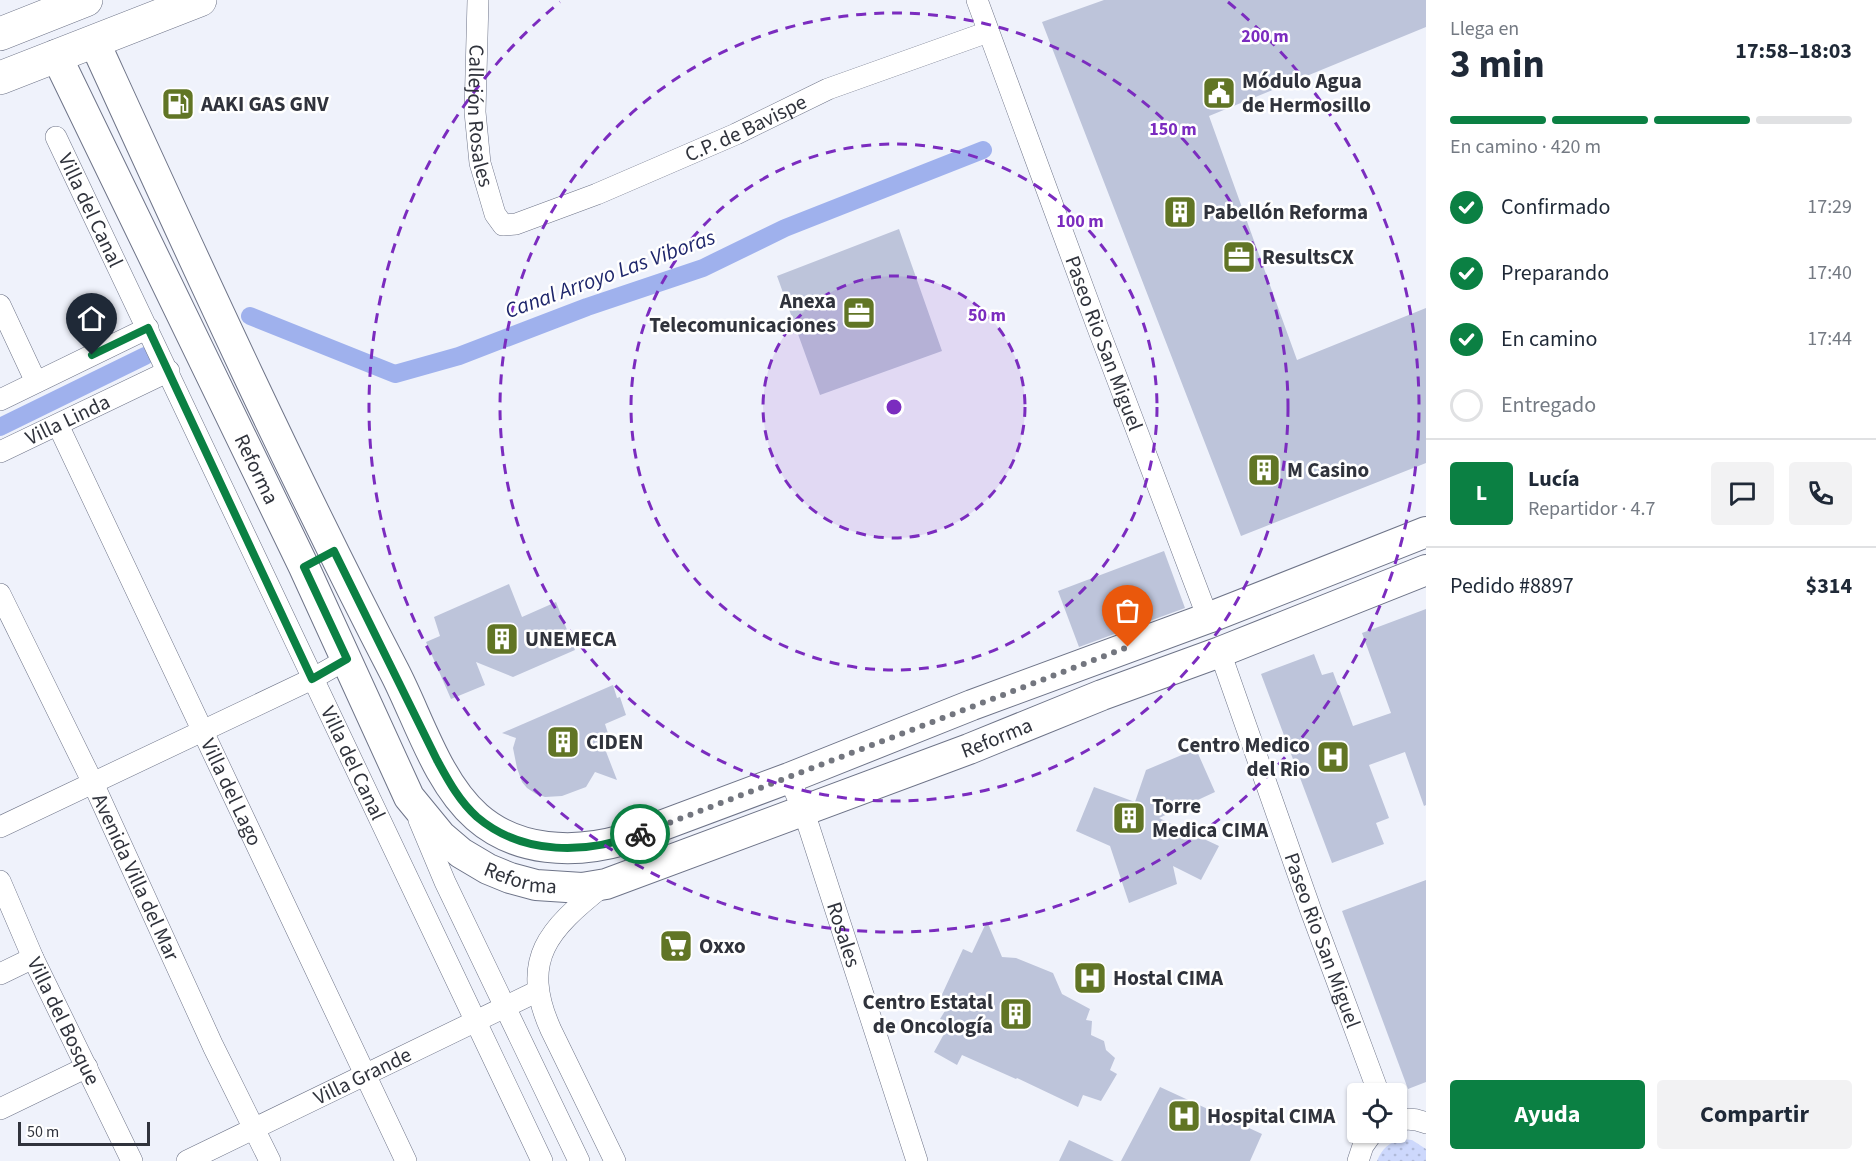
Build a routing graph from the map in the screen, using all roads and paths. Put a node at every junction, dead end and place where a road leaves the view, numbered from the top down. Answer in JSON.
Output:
{"nodes":[{"id":1,"x":200,"y":0,"type":"edge"},
{"id":2,"x":478,"y":0,"type":"edge"},
{"id":3,"x":977,"y":0,"type":"edge"},
{"id":4,"x":80,"y":1,"type":"edge"},
{"id":5,"x":35,"y":10,"type":"edge"},
{"id":6,"x":988,"y":32,"type":"junction"},
{"id":7,"x":0,"y":34,"type":"edge"},
{"id":8,"x":94,"y":40,"type":"junction"},
{"id":9,"x":56,"y":55,"type":"junction"},
{"id":10,"x":0,"y":78,"type":"edge"},
{"id":11,"x":56,"y":137,"type":"dead end"},
{"id":12,"x":503,"y":225,"type":"joint"},
{"id":13,"x":0,"y":305,"type":"edge"},
{"id":14,"x":148,"y":328,"type":"junction"},
{"id":15,"x":169,"y":371,"type":"junction"},
{"id":16,"x":36,"y":382,"type":"junction"},
{"id":17,"x":0,"y":400,"type":"edge"},
{"id":18,"x":58,"y":425,"type":"junction"},
{"id":19,"x":0,"y":452,"type":"edge"},
{"id":20,"x":1426,"y":532,"type":"edge"},
{"id":21,"x":334,"y":551,"type":"junction"},
{"id":22,"x":304,"y":567,"type":"junction"},
{"id":23,"x":1426,"y":570,"type":"edge"},
{"id":24,"x":1317,"y":575,"type":"junction"},
{"id":25,"x":0,"y":594,"type":"edge"},
{"id":26,"x":1198,"y":622,"type":"junction"},
{"id":27,"x":1226,"y":650,"type":"junction"},
{"id":28,"x":347,"y":659,"type":"junction"},
{"id":29,"x":312,"y":679,"type":"junction"},
{"id":30,"x":1102,"y":694,"type":"junction"},
{"id":31,"x":202,"y":731,"type":"junction"},
{"id":32,"x":789,"y":778,"type":"junction"},
{"id":33,"x":93,"y":783,"type":"junction"},
{"id":34,"x":410,"y":797,"type":"junction"},
{"id":35,"x":804,"y":812,"type":"junction"},
{"id":36,"x":0,"y":827,"type":"edge"},
{"id":37,"x":0,"y":881,"type":"edge"},
{"id":38,"x":606,"y":884,"type":"junction"},
{"id":39,"x":33,"y":958,"type":"junction"},
{"id":40,"x":0,"y":974,"type":"edge"},
{"id":41,"x":538,"y":991,"type":"junction"},
{"id":42,"x":504,"y":1007,"type":"junction"},
{"id":43,"x":475,"y":1022,"type":"junction"},
{"id":44,"x":87,"y":1066,"type":"junction"},
{"id":45,"x":365,"y":1076,"type":"junction"},
{"id":46,"x":1375,"y":1083,"type":"edge"},
{"id":47,"x":0,"y":1109,"type":"edge"},
{"id":48,"x":1407,"y":1119,"type":"edge"},
{"id":49,"x":1426,"y":1123,"type":"edge"},
{"id":50,"x":255,"y":1128,"type":"junction"},
{"id":51,"x":1365,"y":1143,"type":"edge"},
{"id":52,"x":132,"y":1161,"type":"edge"},
{"id":53,"x":187,"y":1161,"type":"edge"},
{"id":54,"x":270,"y":1161,"type":"edge"},
{"id":55,"x":406,"y":1161,"type":"edge"},
{"id":56,"x":542,"y":1161,"type":"edge"},
{"id":57,"x":579,"y":1161,"type":"edge"},
{"id":58,"x":615,"y":1161,"type":"edge"},
{"id":59,"x":917,"y":1161,"type":"edge"},
{"id":60,"x":1358,"y":1161,"type":"edge"}],
"edges":[{"from":1,"to":8,"type":"main road"},
{"from":2,"to":12,"type":"street","name":"Callejón Rosales"},
{"from":3,"to":6,"type":"street","name":"Paseo Rio San Miguel"},
{"from":4,"to":5,"type":"main road"},
{"from":4,"to":8,"type":"main road"},
{"from":5,"to":7,"type":"main road"},
{"from":5,"to":9,"type":"main road"},
{"from":6,"to":12,"type":"street","name":"C.P. de Bavispe"},
{"from":6,"to":26,"type":"street","name":"Paseo Rio San Miguel"},
{"from":8,"to":9,"type":"main road"},
{"from":8,"to":21,"type":"main road","name":"Reforma"},
{"from":9,"to":10,"type":"main road"},
{"from":9,"to":22,"type":"main road","name":"Reforma"},
{"from":11,"to":14,"type":"street","name":"Villa del Canal"},
{"from":13,"to":16,"type":"street"},
{"from":14,"to":15,"type":"street","name":"Villa del Canal"},
{"from":14,"to":16,"type":"street"},
{"from":15,"to":18,"type":"street","name":"Villa Linda"},
{"from":15,"to":29,"type":"street","name":"Villa del Canal"},
{"from":16,"to":17,"type":"street"},
{"from":18,"to":19,"type":"street","name":"Villa Linda"},
{"from":18,"to":31,"type":"street","name":"Villa del Lago"},
{"from":20,"to":24,"type":"main road","name":"Reforma"},
{"from":21,"to":22,"type":"main road"},
{"from":21,"to":32,"type":"main road","name":"Reforma"},
{"from":22,"to":28,"type":"main road","name":"Reforma"},
{"from":23,"to":27,"type":"main road","name":"Reforma"},
{"from":24,"to":26,"type":"main road","name":"Reforma"},
{"from":24,"to":27,"type":"main road"},
{"from":25,"to":33,"type":"street","name":"Avenida Villa del Mar"},
{"from":26,"to":30,"type":"main road"},
{"from":26,"to":32,"type":"main road","name":"Reforma"},
{"from":27,"to":30,"type":"main road","name":"Reforma"},
{"from":27,"to":46,"type":"street","name":"Paseo Rio San Miguel"},
{"from":28,"to":29,"type":"street"},
{"from":28,"to":34,"type":"main road","name":"Reforma"},
{"from":29,"to":31,"type":"street"},
{"from":29,"to":43,"type":"street","name":"Villa del Canal"},
{"from":30,"to":35,"type":"main road","name":"Reforma"},
{"from":31,"to":33,"type":"street"},
{"from":31,"to":45,"type":"street","name":"Villa del Lago"},
{"from":32,"to":35,"type":"street","name":"Rosales"},
{"from":33,"to":36,"type":"street"},
{"from":33,"to":50,"type":"street","name":"Avenida Villa del Mar"},
{"from":34,"to":38,"type":"main road","name":"Reforma"},
{"from":34,"to":42,"type":"street","name":"Villa del Canal"},
{"from":35,"to":38,"type":"main road","name":"Reforma"},
{"from":35,"to":59,"type":"street","name":"Rosales"},
{"from":37,"to":39,"type":"street","name":"Villa del Bosque"},
{"from":38,"to":41,"type":"street"},
{"from":39,"to":40,"type":"street"},
{"from":39,"to":44,"type":"street","name":"Villa del Bosque"},
{"from":41,"to":42,"type":"street","name":"Villa Grande"},
{"from":41,"to":58,"type":"street"},
{"from":42,"to":43,"type":"street","name":"Villa Grande"},
{"from":42,"to":57,"type":"street","name":"Villa del Canal"},
{"from":43,"to":45,"type":"street","name":"Villa Grande"},
{"from":43,"to":56,"type":"street","name":"Villa del Canal"},
{"from":44,"to":47,"type":"street"},
{"from":44,"to":52,"type":"street","name":"Villa del Bosque"},
{"from":45,"to":50,"type":"street","name":"Villa Grande"},
{"from":45,"to":55,"type":"street","name":"Villa del Lago"},
{"from":48,"to":49,"type":"street"},
{"from":50,"to":53,"type":"street","name":"Villa Grande"},
{"from":50,"to":54,"type":"street","name":"Avenida Villa del Mar"},
{"from":51,"to":60,"type":"street"}]}
